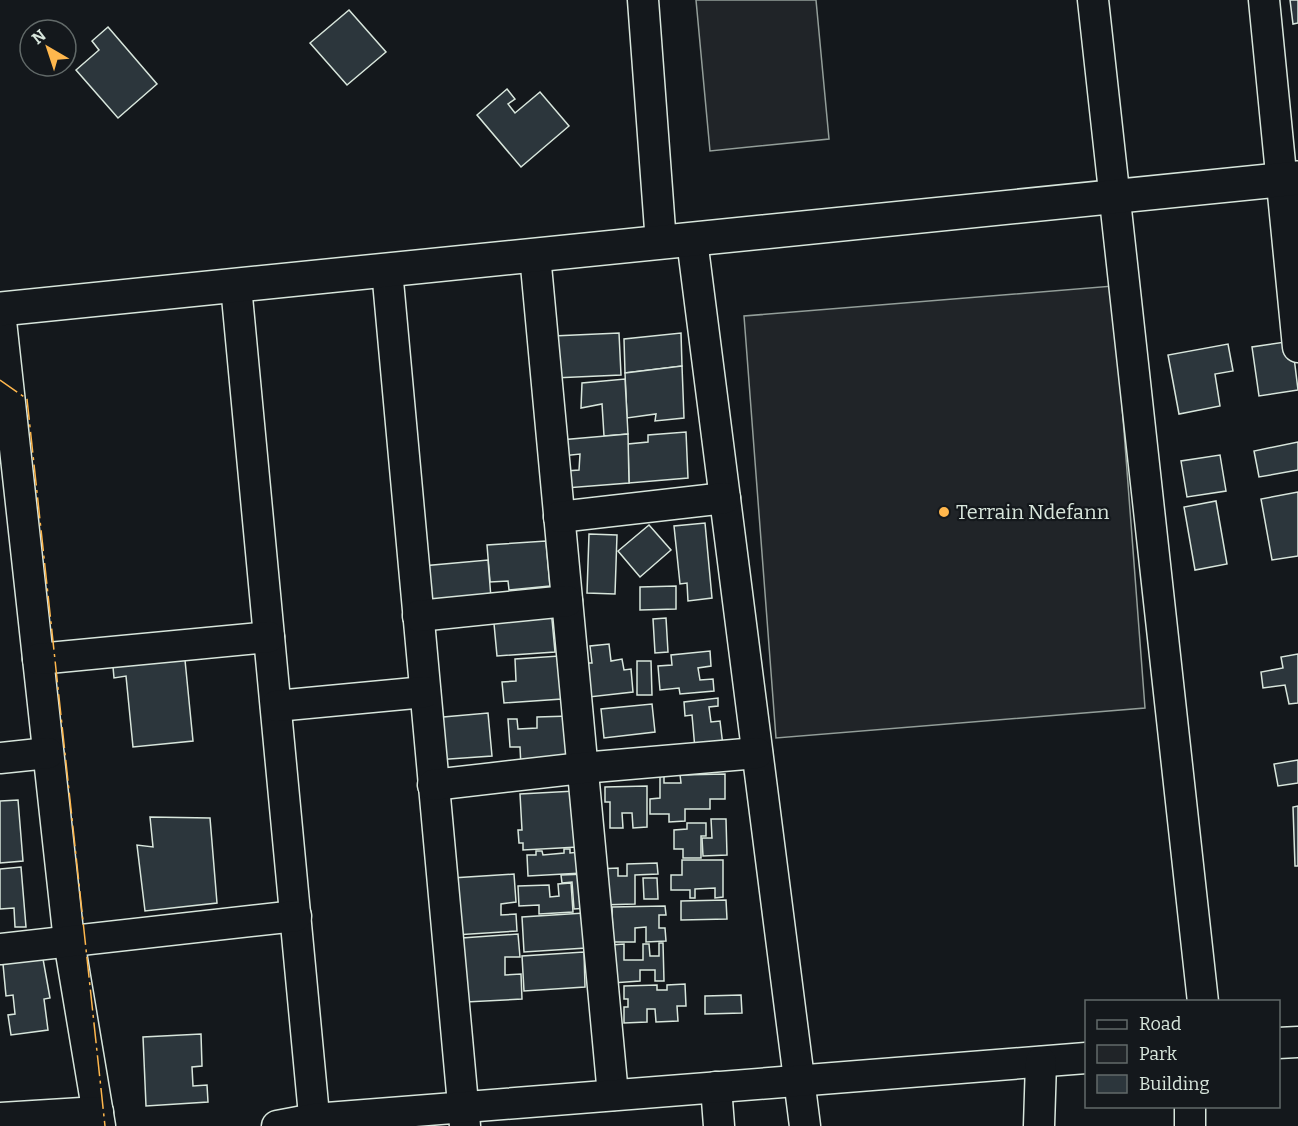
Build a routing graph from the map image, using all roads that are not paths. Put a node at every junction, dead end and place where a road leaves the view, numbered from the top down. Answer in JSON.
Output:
{"nodes":[{"id":1,"x":643,"y":0,"type":"edge"},
{"id":2,"x":1093,"y":0,"type":"edge"},
{"id":3,"x":1264,"y":0,"type":"edge"},
{"id":4,"x":1290,"y":179,"type":"edge"},
{"id":5,"x":1114,"y":197,"type":"junction"},
{"id":6,"x":676,"y":241,"type":"junction"},
{"id":7,"x":535,"y":255,"type":"junction"},
{"id":8,"x":387,"y":270,"type":"junction"},
{"id":9,"x":236,"y":286,"type":"junction"},
{"id":10,"x":0,"y":310,"type":"edge"},
{"id":11,"x":1298,"y":347,"type":"edge"},
{"id":12,"x":725,"y":498,"type":"junction"},
{"id":13,"x":559,"y":518,"type":"junction"},
{"id":14,"x":567,"y":601,"type":"junction"},
{"id":15,"x":418,"y":616,"type":"junction"},
{"id":16,"x":269,"y":637,"type":"junction"},
{"id":17,"x":38,"y":659,"type":"junction"},
{"id":18,"x":425,"y":692,"type":"junction"},
{"id":19,"x":276,"y":706,"type":"junction"},
{"id":20,"x":48,"y":753,"type":"junction"},
{"id":21,"x":757,"y":753,"type":"junction"},
{"id":22,"x":0,"y":758,"type":"edge"},
{"id":23,"x":582,"y":768,"type":"junction"},
{"id":24,"x":434,"y":785,"type":"junction"},
{"id":25,"x":296,"y":916,"type":"junction"},
{"id":26,"x":69,"y":941,"type":"junction"},
{"id":27,"x":0,"y":948,"type":"edge"},
{"id":28,"x":1203,"y":1000,"type":"edge"},
{"id":29,"x":1298,"y":1042,"type":"edge"},
{"id":30,"x":1280,"y":1043,"type":"edge"},
{"id":31,"x":1085,"y":1058,"type":"edge"},
{"id":32,"x":1041,"y":1062,"type":"junction"},
{"id":33,"x":799,"y":1081,"type":"junction"},
{"id":34,"x":716,"y":1087,"type":"junction"},
{"id":35,"x":613,"y":1095,"type":"junction"},
{"id":36,"x":1190,"y":1108,"type":"edge"},
{"id":37,"x":464,"y":1117,"type":"edge"},
{"id":38,"x":0,"y":1118,"type":"edge"},
{"id":39,"x":99,"y":1119,"type":"edge"},
{"id":40,"x":315,"y":1122,"type":"edge"},
{"id":41,"x":277,"y":1126,"type":"edge"},
{"id":42,"x":719,"y":1126,"type":"edge"},
{"id":43,"x":805,"y":1126,"type":"edge"},
{"id":44,"x":1039,"y":1126,"type":"edge"},
{"id":45,"x":1190,"y":1126,"type":"edge"}],
"edges":[{"from":1,"to":6,"type":"street"},
{"from":2,"to":5,"type":"street"},
{"from":3,"to":4,"type":"street"},
{"from":4,"to":5,"type":"main road"},
{"from":4,"to":11,"type":"street"},
{"from":5,"to":6,"type":"main road"},
{"from":5,"to":28,"type":"street"},
{"from":6,"to":7,"type":"main road"},
{"from":6,"to":12,"type":"street"},
{"from":7,"to":8,"type":"main road"},
{"from":7,"to":13,"type":"street"},
{"from":8,"to":9,"type":"main road"},
{"from":8,"to":15,"type":"street"},
{"from":9,"to":10,"type":"main road"},
{"from":9,"to":16,"type":"street"},
{"from":10,"to":17,"type":"street"},
{"from":12,"to":13,"type":"street"},
{"from":12,"to":21,"type":"street"},
{"from":13,"to":14,"type":"street"},
{"from":14,"to":15,"type":"street"},
{"from":14,"to":23,"type":"street"},
{"from":15,"to":18,"type":"street"},
{"from":16,"to":17,"type":"street"},
{"from":16,"to":19,"type":"street"},
{"from":17,"to":20,"type":"street"},
{"from":18,"to":19,"type":"street"},
{"from":18,"to":24,"type":"street"},
{"from":19,"to":25,"type":"street"},
{"from":20,"to":22,"type":"street"},
{"from":20,"to":26,"type":"street"},
{"from":21,"to":23,"type":"street"},
{"from":21,"to":33,"type":"street"},
{"from":23,"to":24,"type":"street"},
{"from":23,"to":35,"type":"street"},
{"from":24,"to":37,"type":"street"},
{"from":25,"to":26,"type":"street"},
{"from":25,"to":40,"type":"street"},
{"from":26,"to":27,"type":"street"},
{"from":26,"to":39,"type":"street"},
{"from":29,"to":30,"type":"street"},
{"from":31,"to":32,"type":"street"},
{"from":32,"to":33,"type":"street"},
{"from":32,"to":44,"type":"street"},
{"from":33,"to":34,"type":"street"},
{"from":33,"to":43,"type":"street"},
{"from":34,"to":35,"type":"street"},
{"from":34,"to":42,"type":"street"},
{"from":35,"to":37,"type":"street"},
{"from":36,"to":45,"type":"street"},
{"from":37,"to":40,"type":"street"},
{"from":38,"to":39,"type":"street"},
{"from":40,"to":41,"type":"street"}]}
